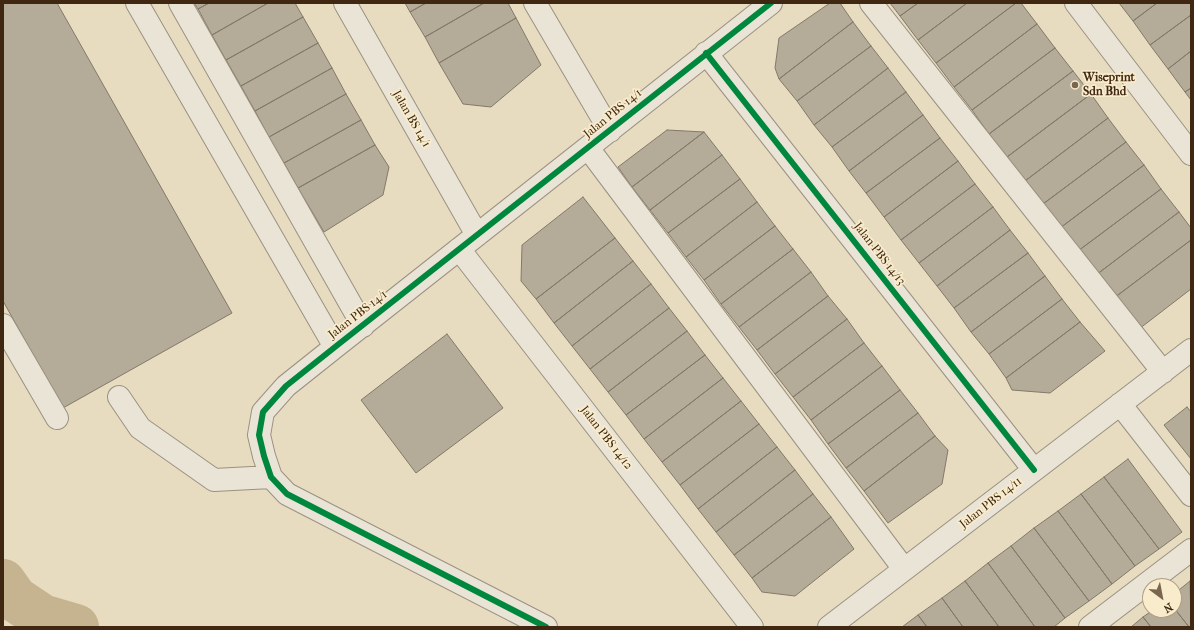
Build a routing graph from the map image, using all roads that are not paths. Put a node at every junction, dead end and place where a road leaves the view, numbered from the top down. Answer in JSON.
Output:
{"nodes":[{"id":1,"x":138,"y":3,"type":"edge"},
{"id":2,"x":180,"y":3,"type":"edge"},
{"id":3,"x":345,"y":3,"type":"edge"},
{"id":4,"x":535,"y":3,"type":"edge"},
{"id":5,"x":771,"y":3,"type":"edge"},
{"id":6,"x":870,"y":3,"type":"edge"},
{"id":7,"x":1076,"y":3,"type":"edge"},
{"id":8,"x":706,"y":53,"type":"junction"},
{"id":9,"x":610,"y":131,"type":"junction"},
{"id":10,"x":588,"y":148,"type":"junction"},
{"id":11,"x":1191,"y":154,"type":"edge"},
{"id":12,"x":477,"y":235,"type":"junction"},
{"id":13,"x":459,"y":249,"type":"junction"},
{"id":14,"x":3,"y":325,"type":"edge"},
{"id":15,"x":363,"y":326,"type":"junction"},
{"id":16,"x":335,"y":347,"type":"junction"},
{"id":17,"x":1191,"y":350,"type":"edge"},
{"id":18,"x":1163,"y":372,"type":"junction"},
{"id":19,"x":119,"y":397,"type":"dead end"},
{"id":20,"x":1120,"y":404,"type":"junction"},
{"id":21,"x":56,"y":418,"type":"dead end"},
{"id":22,"x":1034,"y":470,"type":"junction"},
{"id":23,"x":271,"y":477,"type":"junction"},
{"id":24,"x":1191,"y":495,"type":"edge"},
{"id":25,"x":1191,"y":550,"type":"edge"},
{"id":26,"x":904,"y":570,"type":"junction"},
{"id":27,"x":546,"y":627,"type":"edge"},
{"id":28,"x":752,"y":627,"type":"edge"},
{"id":29,"x":829,"y":627,"type":"edge"},
{"id":30,"x":1090,"y":627,"type":"edge"}],
"edges":[{"from":1,"to":16,"type":"street"},
{"from":2,"to":15,"type":"street"},
{"from":3,"to":12,"type":"street","name":"Jalan BS 14/1"},
{"from":4,"to":9,"type":"street"},
{"from":5,"to":8,"type":"street","name":"Jalan PBS 14/1"},
{"from":6,"to":18,"type":"street"},
{"from":7,"to":11,"type":"street"},
{"from":8,"to":9,"type":"street","name":"Jalan PBS 14/1"},
{"from":8,"to":22,"type":"street","name":"Jalan PBS 14/13"},
{"from":9,"to":10,"type":"street","name":"Jalan PBS 14/1"},
{"from":10,"to":12,"type":"street","name":"Jalan PBS 14/1"},
{"from":10,"to":26,"type":"street"},
{"from":12,"to":13,"type":"street","name":"Jalan PBS 14/1"},
{"from":13,"to":15,"type":"street","name":"Jalan PBS 14/1"},
{"from":13,"to":28,"type":"street","name":"Jalan PBS 14/12"},
{"from":14,"to":21,"type":"street"},
{"from":15,"to":16,"type":"street","name":"Jalan PBS 14/1"},
{"from":16,"to":23,"type":"street","name":"Jalan PBS 14/1"},
{"from":17,"to":18,"type":"street","name":"Jalan PBS 14/11"},
{"from":18,"to":20,"type":"street","name":"Jalan PBS 14/11"},
{"from":19,"to":23,"type":"street"},
{"from":20,"to":22,"type":"street","name":"Jalan PBS 14/11"},
{"from":20,"to":24,"type":"street"},
{"from":22,"to":26,"type":"street","name":"Jalan PBS 14/11"},
{"from":23,"to":27,"type":"street","name":"Jalan PBS 14/1"},
{"from":25,"to":30,"type":"street"},
{"from":26,"to":29,"type":"street","name":"Jalan PBS 14/11"}]}
